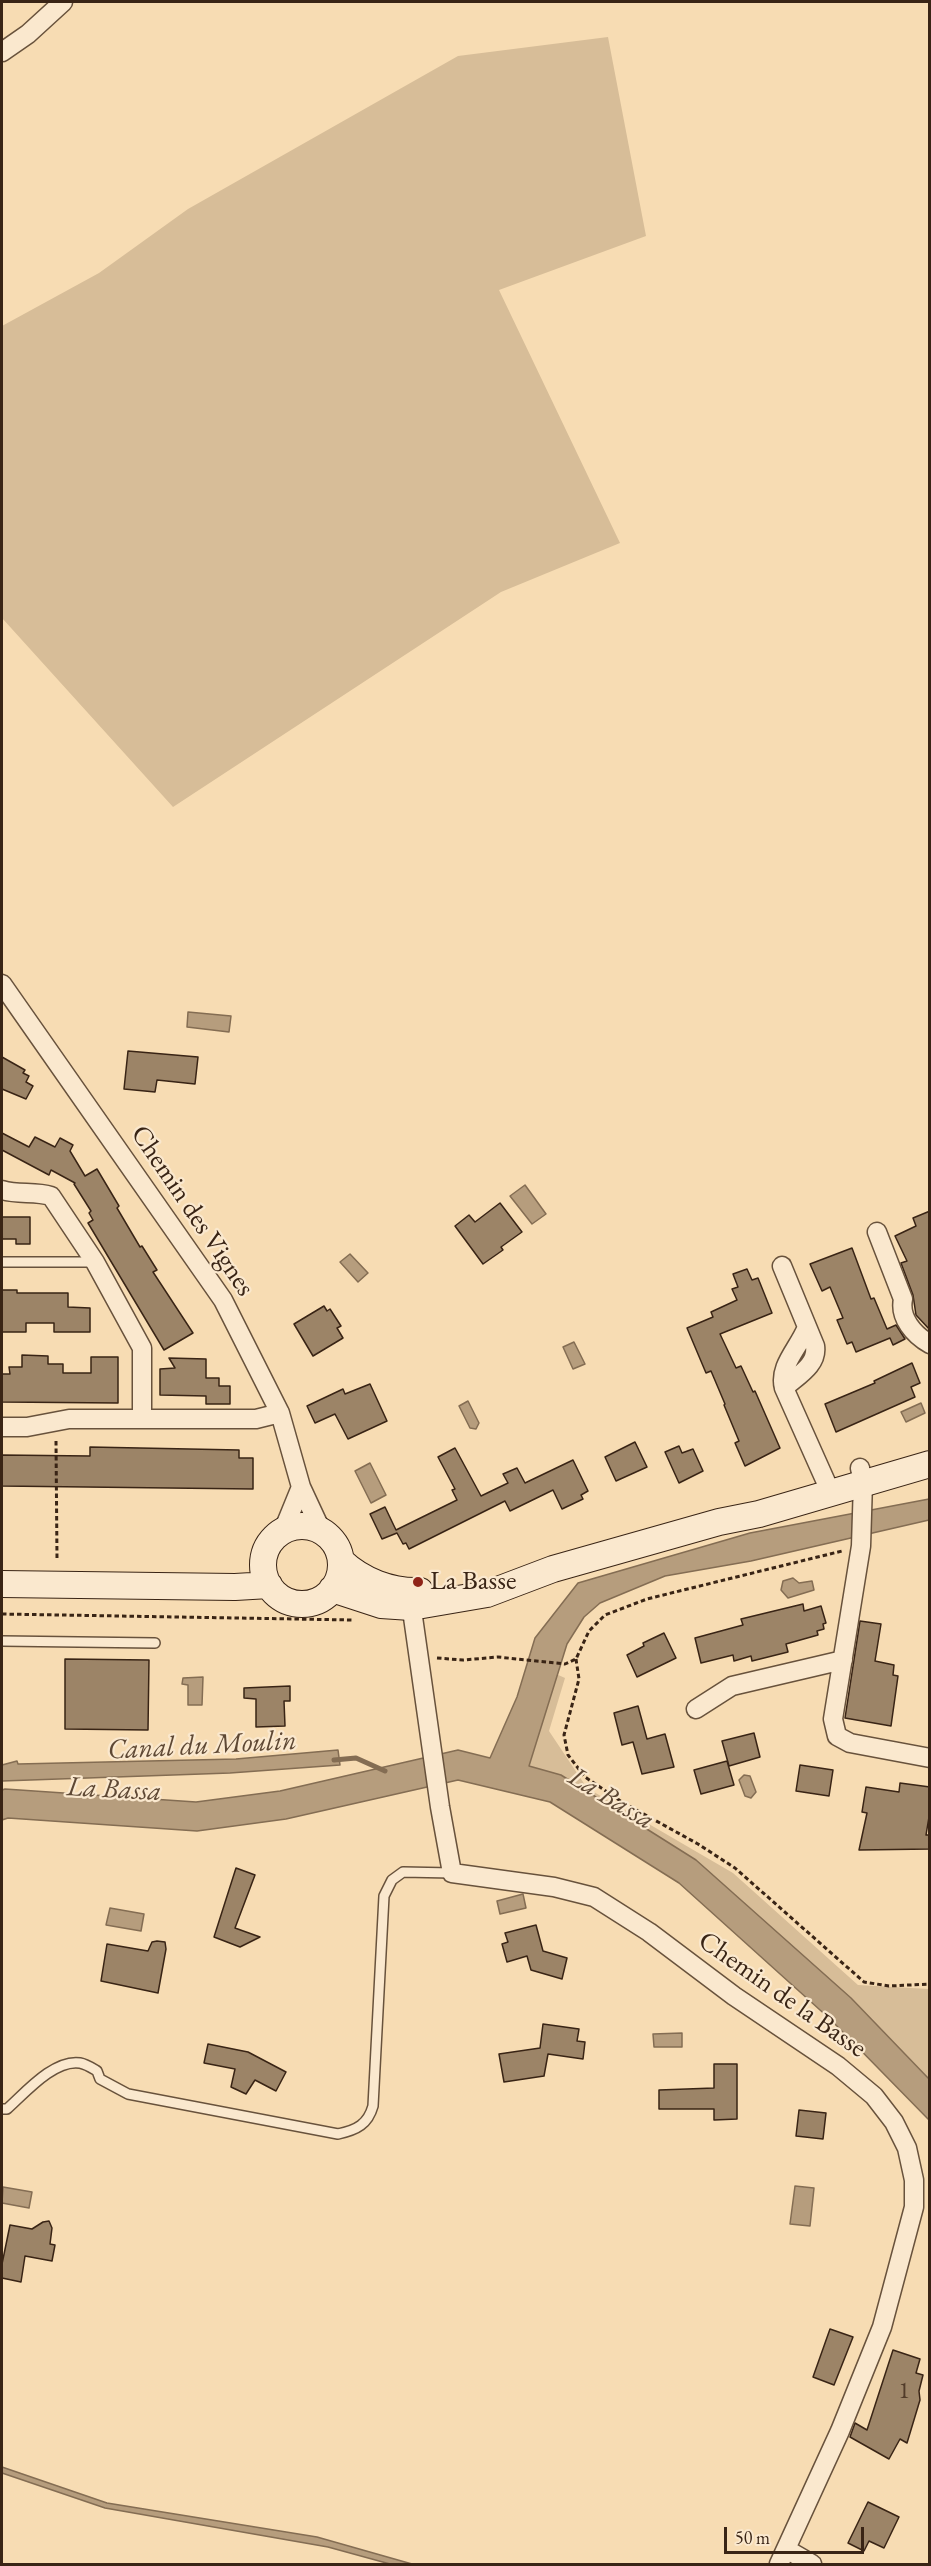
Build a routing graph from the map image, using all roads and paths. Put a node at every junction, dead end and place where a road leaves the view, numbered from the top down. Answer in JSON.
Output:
{"nodes":[{"id":1,"x":63,"y":2,"type":"edge"},
{"id":2,"x":2,"y":52,"type":"edge"},
{"id":3,"x":2,"y":984,"type":"edge"},
{"id":4,"x":2,"y":1190,"type":"edge"},
{"id":5,"x":877,"y":1232,"type":"dead end"},
{"id":6,"x":2,"y":1262,"type":"edge"},
{"id":7,"x":95,"y":1263,"type":"junction"},
{"id":8,"x":782,"y":1266,"type":"dead end"},
{"id":9,"x":930,"y":1344,"type":"edge"},
{"id":10,"x":280,"y":1413,"type":"junction"},
{"id":11,"x":142,"y":1419,"type":"junction"},
{"id":12,"x":56,"y":1421,"type":"junction"},
{"id":13,"x":2,"y":1427,"type":"edge"},
{"id":14,"x":930,"y":1448,"type":"edge"},
{"id":15,"x":930,"y":1464,"type":"edge"},
{"id":16,"x":862,"y":1482,"type":"junction"},
{"id":17,"x":827,"y":1485,"type":"junction"},
{"id":18,"x":301,"y":1487,"type":"junction"},
{"id":19,"x":321,"y":1530,"type":"junction"},
{"id":20,"x":282,"y":1531,"type":"junction"},
{"id":21,"x":861,"y":1546,"type":"junction"},
{"id":22,"x":57,"y":1559,"type":"dead end"},
{"id":23,"x":341,"y":1561,"type":"junction"},
{"id":24,"x":266,"y":1575,"type":"junction"},
{"id":25,"x":2,"y":1584,"type":"edge"},
{"id":26,"x":332,"y":1589,"type":"junction"},
{"id":27,"x":410,"y":1599,"type":"junction"},
{"id":28,"x":2,"y":1614,"type":"edge"},
{"id":29,"x":362,"y":1620,"type":"dead end"},
{"id":30,"x":2,"y":1641,"type":"edge"},
{"id":31,"x":155,"y":1643,"type":"dead end"},
{"id":32,"x":419,"y":1656,"type":"junction"},
{"id":33,"x":576,"y":1659,"type":"junction"},
{"id":34,"x":843,"y":1660,"type":"junction"},
{"id":35,"x":696,"y":1709,"type":"dead end"},
{"id":36,"x":930,"y":1758,"type":"edge"},
{"id":37,"x":452,"y":1873,"type":"junction"},
{"id":38,"x":930,"y":1984,"type":"edge"},
{"id":39,"x":2,"y":2109,"type":"edge"},
{"id":40,"x":782,"y":2557,"type":"edge"},
{"id":41,"x":812,"y":2565,"type":"edge"}],
"edges":[{"from":1,"to":2,"type":"street"},
{"from":3,"to":10,"type":"street","name":"Chemin des Vignes"},
{"from":4,"to":7,"type":"street"},
{"from":5,"to":9,"type":"street"},
{"from":6,"to":7,"type":"lane"},
{"from":7,"to":11,"type":"street"},
{"from":8,"to":17,"type":"street"},
{"from":10,"to":11,"type":"street"},
{"from":10,"to":18,"type":"street","name":"Chemin des Vignes"},
{"from":11,"to":12,"type":"street"},
{"from":12,"to":13,"type":"street"},
{"from":12,"to":22,"type":"path"},
{"from":14,"to":16,"type":"main road"},
{"from":15,"to":16,"type":"main road"},
{"from":16,"to":17,"type":"main road"},
{"from":16,"to":21,"type":"street"},
{"from":17,"to":27,"type":"main road"},
{"from":18,"to":19,"type":"street","name":"Chemin des Vignes"},
{"from":18,"to":20,"type":"street"},
{"from":19,"to":20,"type":"main road"},
{"from":19,"to":23,"type":"main road"},
{"from":20,"to":24,"type":"main road"},
{"from":21,"to":33,"type":"path"},
{"from":21,"to":34,"type":"street"},
{"from":23,"to":26,"type":"main road"},
{"from":23,"to":27,"type":"main road"},
{"from":24,"to":25,"type":"main road"},
{"from":24,"to":26,"type":"main road"},
{"from":26,"to":27,"type":"main road"},
{"from":27,"to":32,"type":"street"},
{"from":28,"to":29,"type":"path"},
{"from":30,"to":31,"type":"lane"},
{"from":32,"to":33,"type":"path"},
{"from":32,"to":37,"type":"street"},
{"from":33,"to":38,"type":"path"},
{"from":34,"to":35,"type":"street"},
{"from":34,"to":36,"type":"street"},
{"from":37,"to":39,"type":"lane"},
{"from":37,"to":40,"type":"street","name":"Chemin de la Basse"},
{"from":40,"to":41,"type":"street"}]}
